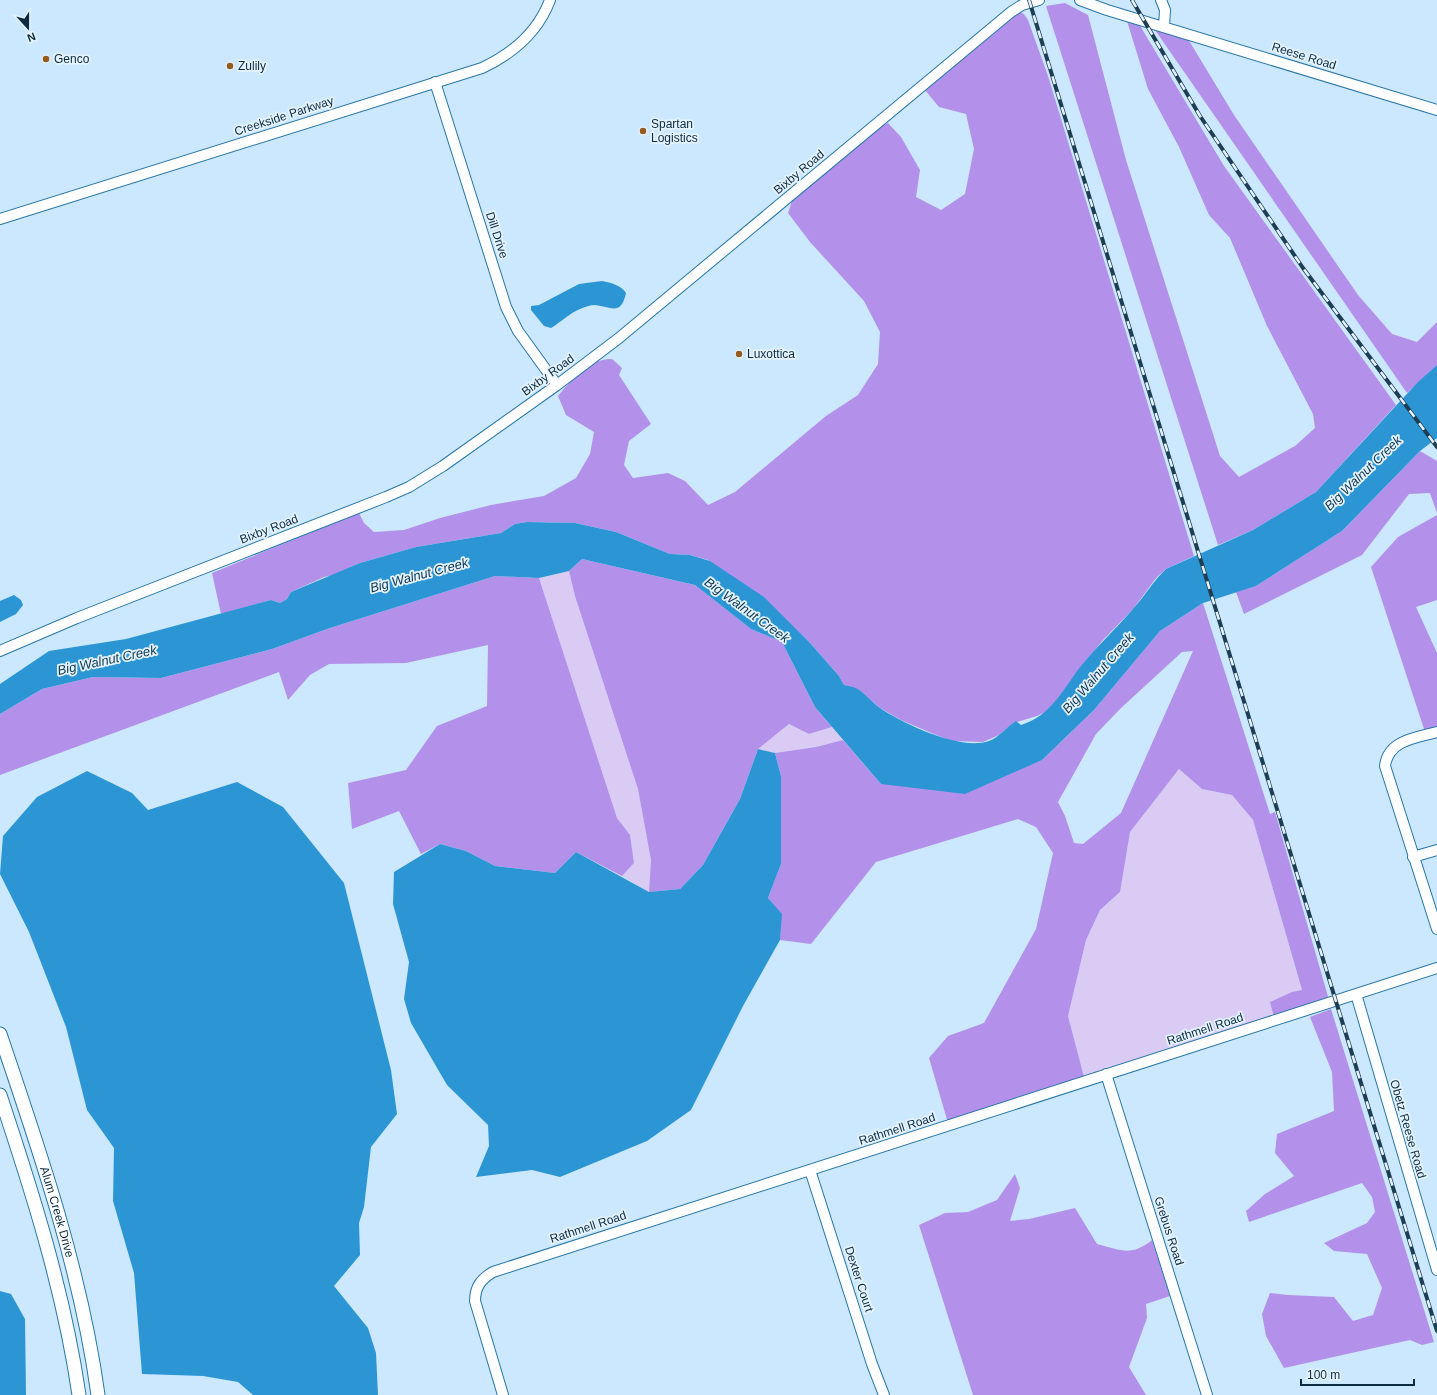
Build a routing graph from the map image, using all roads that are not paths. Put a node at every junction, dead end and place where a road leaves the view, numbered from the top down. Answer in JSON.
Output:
{"nodes":[{"id":1,"x":550,"y":0,"type":"edge"},
{"id":2,"x":1038,"y":0,"type":"edge"},
{"id":3,"x":1080,"y":0,"type":"edge"},
{"id":4,"x":1161,"y":0,"type":"edge"},
{"id":5,"x":1164,"y":27,"type":"junction"},
{"id":6,"x":436,"y":82,"type":"junction"},
{"id":7,"x":1437,"y":110,"type":"edge"},
{"id":8,"x":0,"y":219,"type":"edge"},
{"id":9,"x":557,"y":384,"type":"junction"},
{"id":10,"x":0,"y":651,"type":"edge"},
{"id":11,"x":1437,"y":732,"type":"edge"},
{"id":12,"x":1437,"y":850,"type":"edge"},
{"id":13,"x":1413,"y":857,"type":"junction"},
{"id":14,"x":1437,"y":929,"type":"edge"},
{"id":15,"x":1437,"y":968,"type":"edge"},
{"id":16,"x":1356,"y":994,"type":"junction"},
{"id":17,"x":0,"y":1034,"type":"edge"},
{"id":18,"x":1106,"y":1074,"type":"junction"},
{"id":19,"x":0,"y":1095,"type":"edge"},
{"id":20,"x":810,"y":1170,"type":"junction"},
{"id":21,"x":1437,"y":1270,"type":"edge"},
{"id":22,"x":79,"y":1395,"type":"edge"},
{"id":23,"x":98,"y":1395,"type":"edge"},
{"id":24,"x":503,"y":1395,"type":"edge"},
{"id":25,"x":884,"y":1395,"type":"edge"},
{"id":26,"x":1208,"y":1395,"type":"edge"}],
"edges":[{"from":1,"to":6,"type":"street","name":"Creekside Parkway"},
{"from":2,"to":9,"type":"street","name":"Bixby Road"},
{"from":3,"to":5,"type":"street"},
{"from":4,"to":5,"type":"street"},
{"from":5,"to":7,"type":"street","name":"Reese Road"},
{"from":6,"to":8,"type":"street","name":"Creekside Parkway"},
{"from":6,"to":9,"type":"street","name":"Dill Drive"},
{"from":9,"to":10,"type":"street","name":"Bixby Road"},
{"from":11,"to":13,"type":"street"},
{"from":12,"to":13,"type":"street"},
{"from":13,"to":14,"type":"street"},
{"from":15,"to":16,"type":"street","name":"Rathmell Road"},
{"from":16,"to":18,"type":"street","name":"Rathmell Road"},
{"from":16,"to":21,"type":"street","name":"Obetz Reese Road"},
{"from":17,"to":23,"type":"main road","name":"Alum Creek Drive"},
{"from":18,"to":20,"type":"street","name":"Rathmell Road"},
{"from":18,"to":26,"type":"street","name":"Grebus Road"},
{"from":19,"to":22,"type":"main road","name":"Alum Creek Drive"},
{"from":20,"to":24,"type":"street","name":"Rathmell Road"},
{"from":20,"to":25,"type":"street","name":"Dexter Court"}]}
